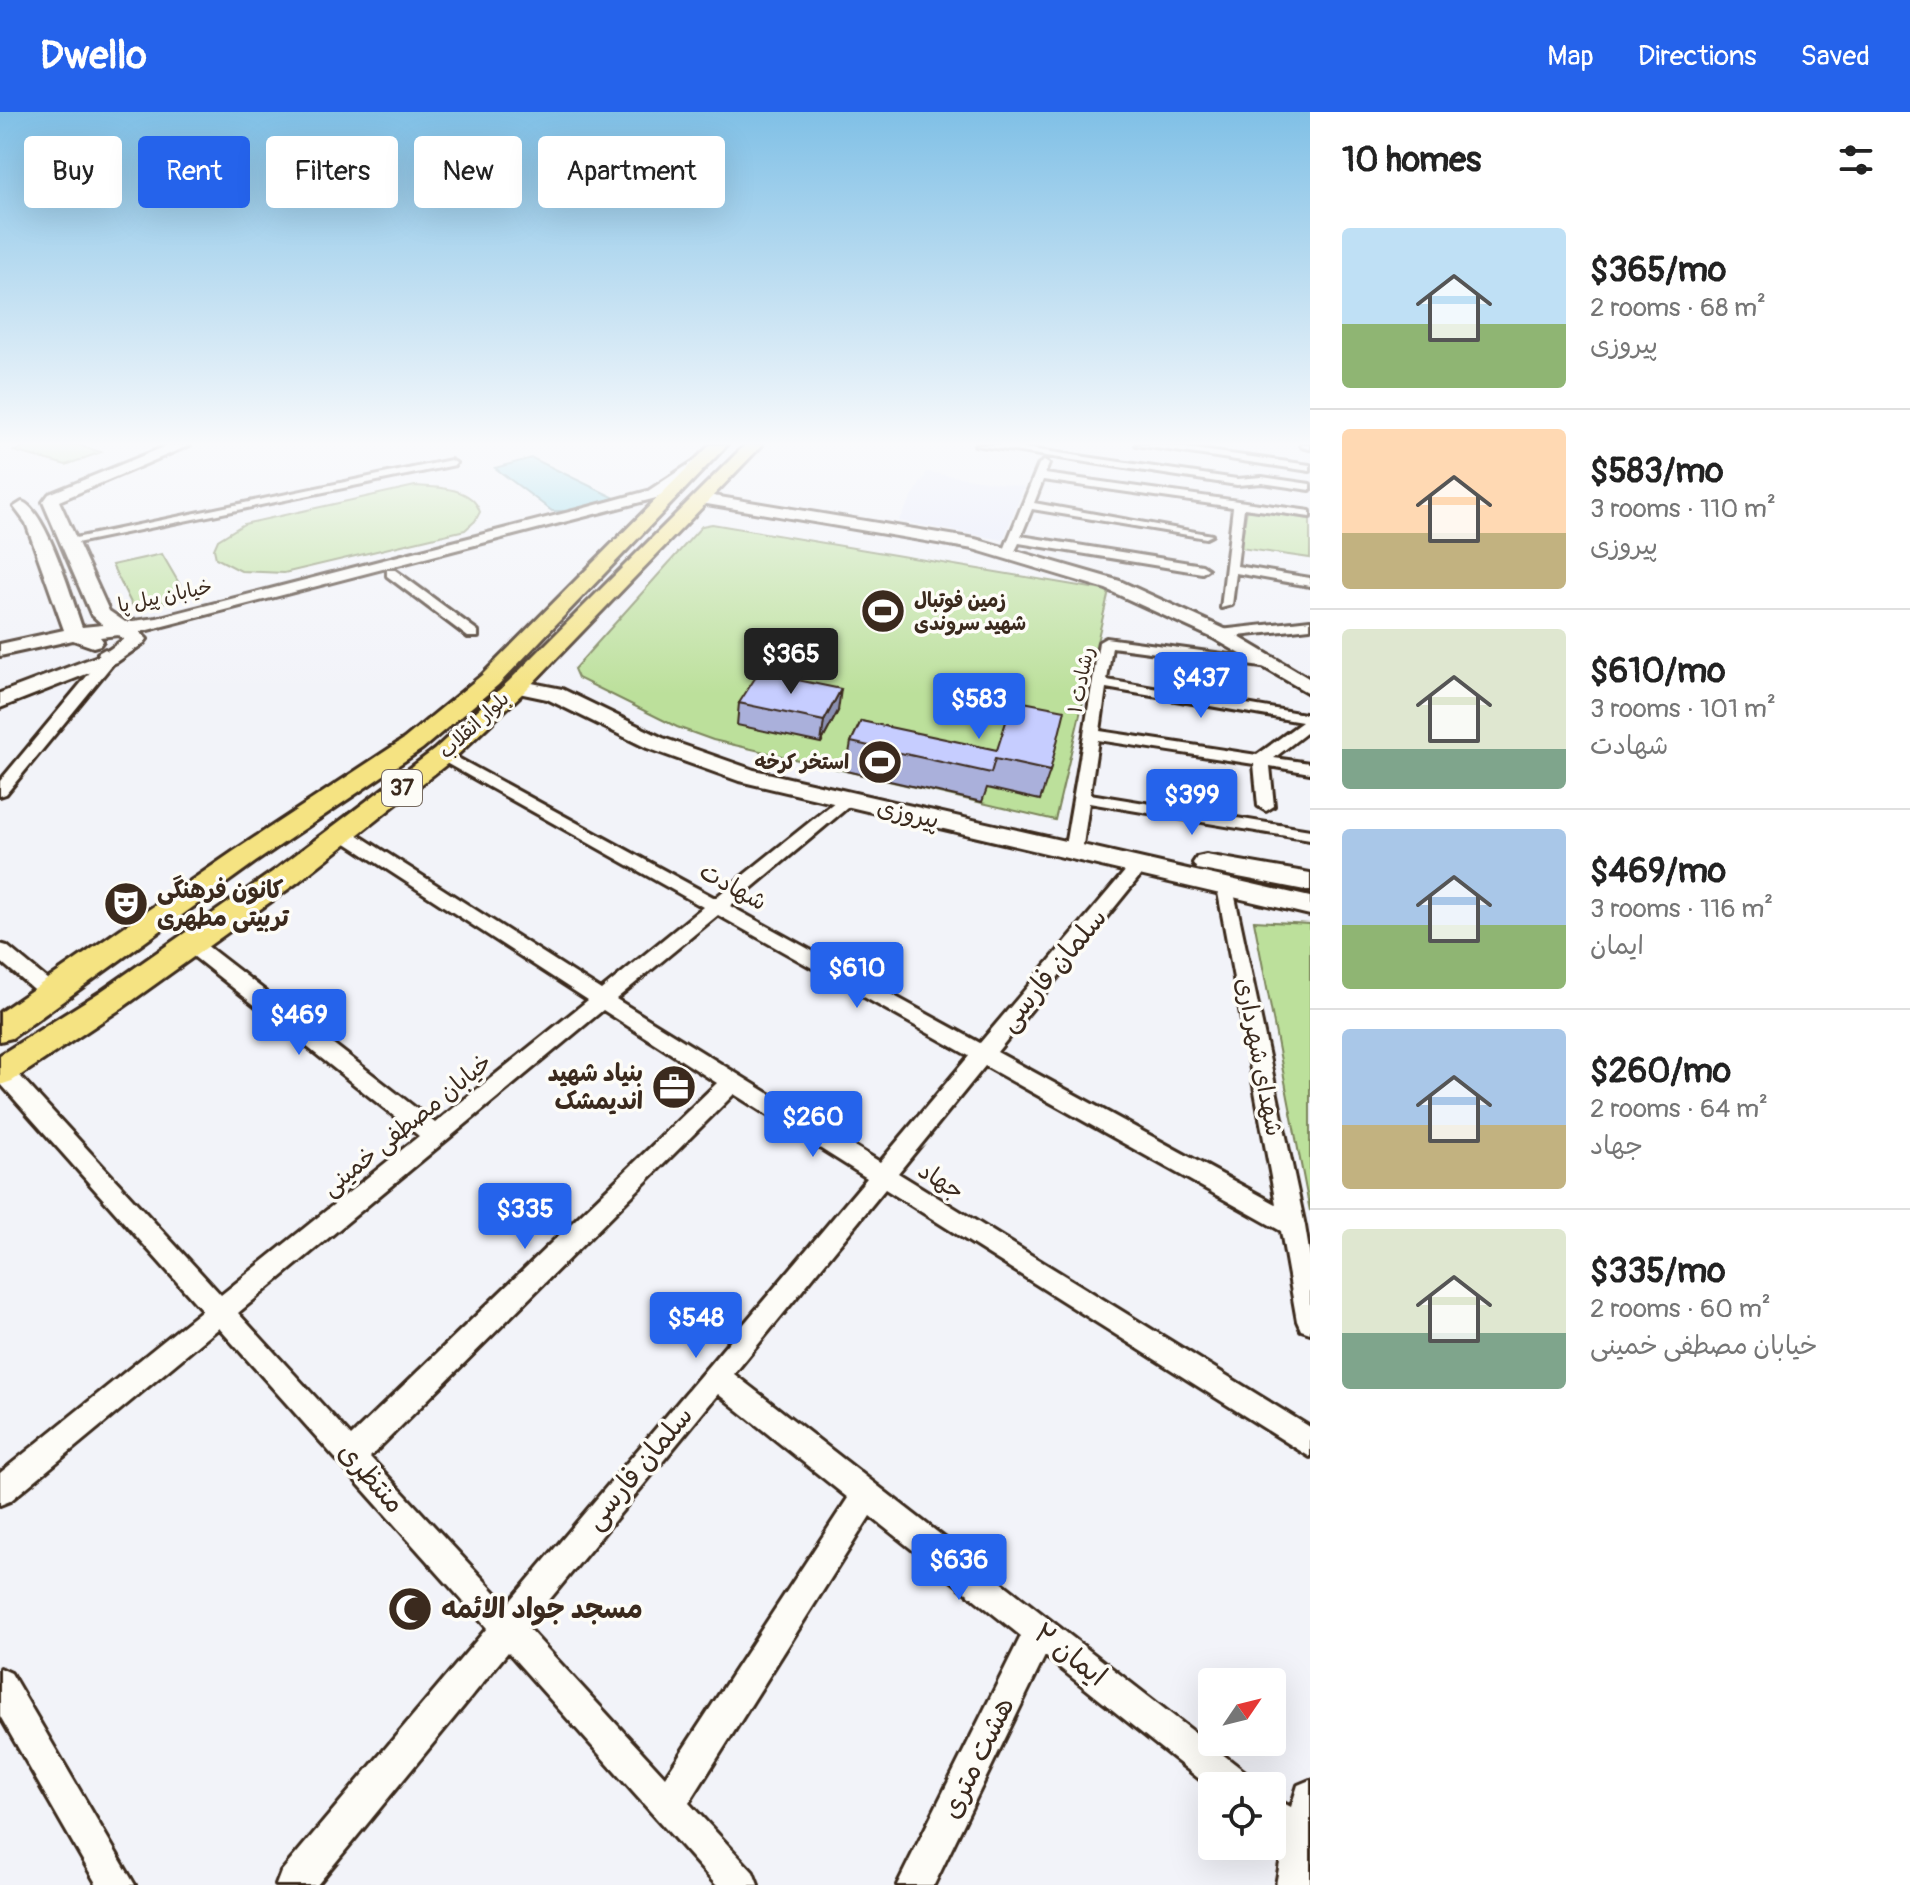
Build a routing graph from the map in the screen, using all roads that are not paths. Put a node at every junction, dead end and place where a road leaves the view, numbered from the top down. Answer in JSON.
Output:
{"nodes":[{"id":1,"x":36,"y":528,"type":"edge"},
{"id":2,"x":53,"y":528,"type":"edge"},
{"id":3,"x":132,"y":528,"type":"edge"},
{"id":4,"x":551,"y":528,"type":"edge"},
{"id":5,"x":565,"y":528,"type":"edge"},
{"id":6,"x":622,"y":528,"type":"edge"},
{"id":7,"x":641,"y":528,"type":"edge"},
{"id":8,"x":687,"y":528,"type":"edge"},
{"id":9,"x":819,"y":528,"type":"edge"},
{"id":10,"x":1019,"y":528,"type":"edge"},
{"id":11,"x":1072,"y":528,"type":"edge"},
{"id":12,"x":1122,"y":528,"type":"edge"},
{"id":13,"x":1162,"y":528,"type":"edge"},
{"id":14,"x":1236,"y":528,"type":"edge"},
{"id":15,"x":1206,"y":535,"type":"dead end"},
{"id":16,"x":630,"y":540,"type":"junction"},
{"id":17,"x":67,"y":541,"type":"junction"},
{"id":18,"x":1011,"y":547,"type":"junction"},
{"id":19,"x":1230,"y":568,"type":"junction"},
{"id":20,"x":1202,"y":569,"type":"dead end"},
{"id":21,"x":391,"y":573,"type":"junction"},
{"id":22,"x":1310,"y":582,"type":"edge"},
{"id":23,"x":1226,"y":605,"type":"dead end"},
{"id":24,"x":1310,"y":624,"type":"edge"},
{"id":25,"x":130,"y":634,"type":"junction"},
{"id":26,"x":473,"y":634,"type":"dead end"},
{"id":27,"x":1220,"y":634,"type":"junction"},
{"id":28,"x":95,"y":646,"type":"junction"},
{"id":29,"x":0,"y":650,"type":"edge"},
{"id":30,"x":0,"y":658,"type":"edge"},
{"id":31,"x":1269,"y":664,"type":"junction"},
{"id":32,"x":526,"y":676,"type":"junction"},
{"id":33,"x":1099,"y":683,"type":"junction"},
{"id":34,"x":1310,"y":688,"type":"edge"},
{"id":35,"x":0,"y":698,"type":"edge"},
{"id":36,"x":1310,"y":721,"type":"edge"},
{"id":37,"x":1091,"y":734,"type":"junction"},
{"id":38,"x":443,"y":755,"type":"junction"},
{"id":39,"x":1261,"y":760,"type":"junction"},
{"id":40,"x":1310,"y":768,"type":"edge"},
{"id":41,"x":0,"y":791,"type":"edge"},
{"id":42,"x":1080,"y":797,"type":"junction"},
{"id":43,"x":847,"y":800,"type":"junction"},
{"id":44,"x":1266,"y":806,"type":"dead end"},
{"id":45,"x":343,"y":833,"type":"junction"},
{"id":46,"x":1310,"y":835,"type":"edge"},
{"id":47,"x":1073,"y":845,"type":"junction"},
{"id":48,"x":244,"y":857,"type":"junction"},
{"id":49,"x":1138,"y":867,"type":"junction"},
{"id":50,"x":288,"y":875,"type":"junction"},
{"id":51,"x":1310,"y":882,"type":"edge"},
{"id":52,"x":1226,"y":887,"type":"junction"},
{"id":53,"x":1310,"y":906,"type":"edge"},
{"id":54,"x":715,"y":907,"type":"junction"},
{"id":55,"x":149,"y":925,"type":"junction"},
{"id":56,"x":193,"y":941,"type":"junction"},
{"id":57,"x":0,"y":951,"type":"edge"},
{"id":58,"x":52,"y":994,"type":"junction"},
{"id":59,"x":602,"y":1000,"type":"junction"},
{"id":60,"x":0,"y":1029,"type":"edge"},
{"id":61,"x":983,"y":1054,"type":"junction"},
{"id":62,"x":1,"y":1072,"type":"edge"},
{"id":63,"x":733,"y":1081,"type":"junction"},
{"id":64,"x":435,"y":1136,"type":"junction"},
{"id":65,"x":883,"y":1175,"type":"junction"},
{"id":66,"x":1293,"y":1226,"type":"junction"},
{"id":67,"x":220,"y":1311,"type":"junction"},
{"id":68,"x":1310,"y":1321,"type":"edge"},
{"id":69,"x":716,"y":1376,"type":"junction"},
{"id":70,"x":1310,"y":1443,"type":"edge"},
{"id":71,"x":351,"y":1456,"type":"junction"},
{"id":72,"x":0,"y":1491,"type":"edge"},
{"id":73,"x":867,"y":1495,"type":"junction"},
{"id":74,"x":507,"y":1628,"type":"junction"},
{"id":75,"x":1040,"y":1632,"type":"junction"},
{"id":76,"x":0,"y":1684,"type":"edge"},
{"id":77,"x":1218,"y":1772,"type":"edge"},
{"id":78,"x":1310,"y":1797,"type":"edge"},
{"id":79,"x":667,"y":1805,"type":"junction"},
{"id":80,"x":1286,"y":1825,"type":"edge"},
{"id":81,"x":1302,"y":1838,"type":"junction"},
{"id":82,"x":117,"y":1885,"type":"edge"},
{"id":83,"x":294,"y":1885,"type":"edge"},
{"id":84,"x":740,"y":1885,"type":"edge"},
{"id":85,"x":915,"y":1885,"type":"edge"},
{"id":86,"x":1294,"y":1885,"type":"edge"}],
"edges":[{"from":1,"to":28,"type":"main road"},
{"from":2,"to":17,"type":"main road"},
{"from":3,"to":17,"type":"street"},
{"from":4,"to":25,"type":"main road","name":"خیابان پیل پا"},
{"from":5,"to":21,"type":"main road","name":"خیابان پیل پا"},
{"from":6,"to":16,"type":"main road"},
{"from":7,"to":16,"type":"main road","name":"بلوار انقلاب","number":"37"},
{"from":8,"to":32,"type":"main road","name":"بلوار انقلاب","number":"37"},
{"from":9,"to":18,"type":"main road"},
{"from":10,"to":18,"type":"street"},
{"from":11,"to":18,"type":"street"},
{"from":12,"to":20,"type":"street"},
{"from":13,"to":15,"type":"street"},
{"from":14,"to":19,"type":"street"},
{"from":16,"to":48,"type":"main road","name":"بلوار انقلاب","number":"37"},
{"from":17,"to":25,"type":"main road"},
{"from":18,"to":27,"type":"main road"},
{"from":19,"to":22,"type":"street"},
{"from":19,"to":23,"type":"street"},
{"from":21,"to":25,"type":"main road","name":"خیابان پیل پا"},
{"from":21,"to":26,"type":"street"},
{"from":24,"to":27,"type":"street"},
{"from":25,"to":28,"type":"main road"},
{"from":25,"to":28,"type":"main road","name":"خیابان پیل پا"},
{"from":27,"to":31,"type":"main road"},
{"from":28,"to":29,"type":"main road","name":"خیابان پیل پا"},
{"from":28,"to":30,"type":"main road","name":"خیابان پیل پا"},
{"from":28,"to":35,"type":"main road"},
{"from":28,"to":41,"type":"street"},
{"from":31,"to":33,"type":"street","name":"رشادت ۱"},
{"from":31,"to":34,"type":"main road"},
{"from":32,"to":38,"type":"main road","name":"بلوار انقلاب","number":"37"},
{"from":32,"to":43,"type":"main road","name":"پیروزی"},
{"from":32,"to":47,"type":"main road","name":"پیروزی"},
{"from":33,"to":36,"type":"street"},
{"from":33,"to":37,"type":"street","name":"رشادت ۱"},
{"from":36,"to":39,"type":"street"},
{"from":37,"to":39,"type":"street"},
{"from":37,"to":42,"type":"street","name":"رشادت ۱"},
{"from":38,"to":45,"type":"main road","name":"بلوار انقلاب","number":"37"},
{"from":38,"to":54,"type":"street","name":"شهادت"},
{"from":39,"to":40,"type":"street"},
{"from":39,"to":44,"type":"street"},
{"from":42,"to":46,"type":"street"},
{"from":42,"to":47,"type":"street","name":"رشادت ۱"},
{"from":43,"to":47,"type":"main road","name":"پیروزی"},
{"from":43,"to":54,"type":"street","name":"خیابان مصطفی خمینی"},
{"from":45,"to":50,"type":"main road","name":"بلوار انقلاب","number":"37"},
{"from":45,"to":59,"type":"street","name":"جهاد"},
{"from":47,"to":49,"type":"main road","name":"پیروزی"},
{"from":47,"to":51,"type":"main road","name":"پیروزی"},
{"from":48,"to":50,"type":"main road"},
{"from":48,"to":55,"type":"main road","name":"بلوار انقلاب","number":"37"},
{"from":49,"to":52,"type":"main road","name":"پیروزی"},
{"from":49,"to":61,"type":"street","name":"سلمان فارسی"},
{"from":50,"to":56,"type":"main road","name":"بلوار انقلاب","number":"37"},
{"from":52,"to":53,"type":"main road","name":"پیروزی"},
{"from":52,"to":66,"type":"street","name":"شهدای شهرداری"},
{"from":54,"to":59,"type":"street","name":"خیابان مصطفی خمینی"},
{"from":54,"to":61,"type":"street","name":"شهادت"},
{"from":55,"to":56,"type":"main road"},
{"from":55,"to":58,"type":"main road","name":"بلوار انقلاب","number":"37"},
{"from":56,"to":62,"type":"main road","name":"بلوار انقلاب","number":"37"},
{"from":56,"to":64,"type":"street"},
{"from":57,"to":58,"type":"street"},
{"from":58,"to":60,"type":"main road","name":"بلوار انقلاب","number":"37"},
{"from":59,"to":63,"type":"street","name":"جهاد"},
{"from":59,"to":64,"type":"street","name":"خیابان مصطفی خمینی"},
{"from":61,"to":65,"type":"street","name":"سلمان فارسی"},
{"from":61,"to":66,"type":"street","name":"شهادت"},
{"from":62,"to":67,"type":"street","name":"منتظری"},
{"from":63,"to":65,"type":"street","name":"جهاد"},
{"from":63,"to":71,"type":"street"},
{"from":64,"to":67,"type":"street","name":"خیابان مصطفی خمینی"},
{"from":65,"to":69,"type":"street","name":"سلمان فارسی"},
{"from":65,"to":70,"type":"street","name":"جهاد"},
{"from":66,"to":68,"type":"street","name":"شهدای شهرداری"},
{"from":67,"to":71,"type":"street","name":"منتظری"},
{"from":67,"to":72,"type":"street","name":"خیابان مصطفی خمینی"},
{"from":69,"to":73,"type":"street","name":"ایمان ۲"},
{"from":69,"to":74,"type":"street","name":"سلمان فارسی"},
{"from":71,"to":74,"type":"street","name":"منتظری"},
{"from":73,"to":75,"type":"street","name":"ایمان ۲"},
{"from":73,"to":79,"type":"street"},
{"from":74,"to":79,"type":"street","name":"منتظری"},
{"from":74,"to":83,"type":"street","name":"سلمان فارسی"},
{"from":75,"to":77,"type":"street","name":"ایمان ۲"},
{"from":75,"to":85,"type":"street","name":"هشت متری"},
{"from":76,"to":82,"type":"street"},
{"from":78,"to":81,"type":"street"},
{"from":79,"to":84,"type":"street","name":"منتظری"},
{"from":80,"to":81,"type":"street"},
{"from":81,"to":86,"type":"street"}]}
